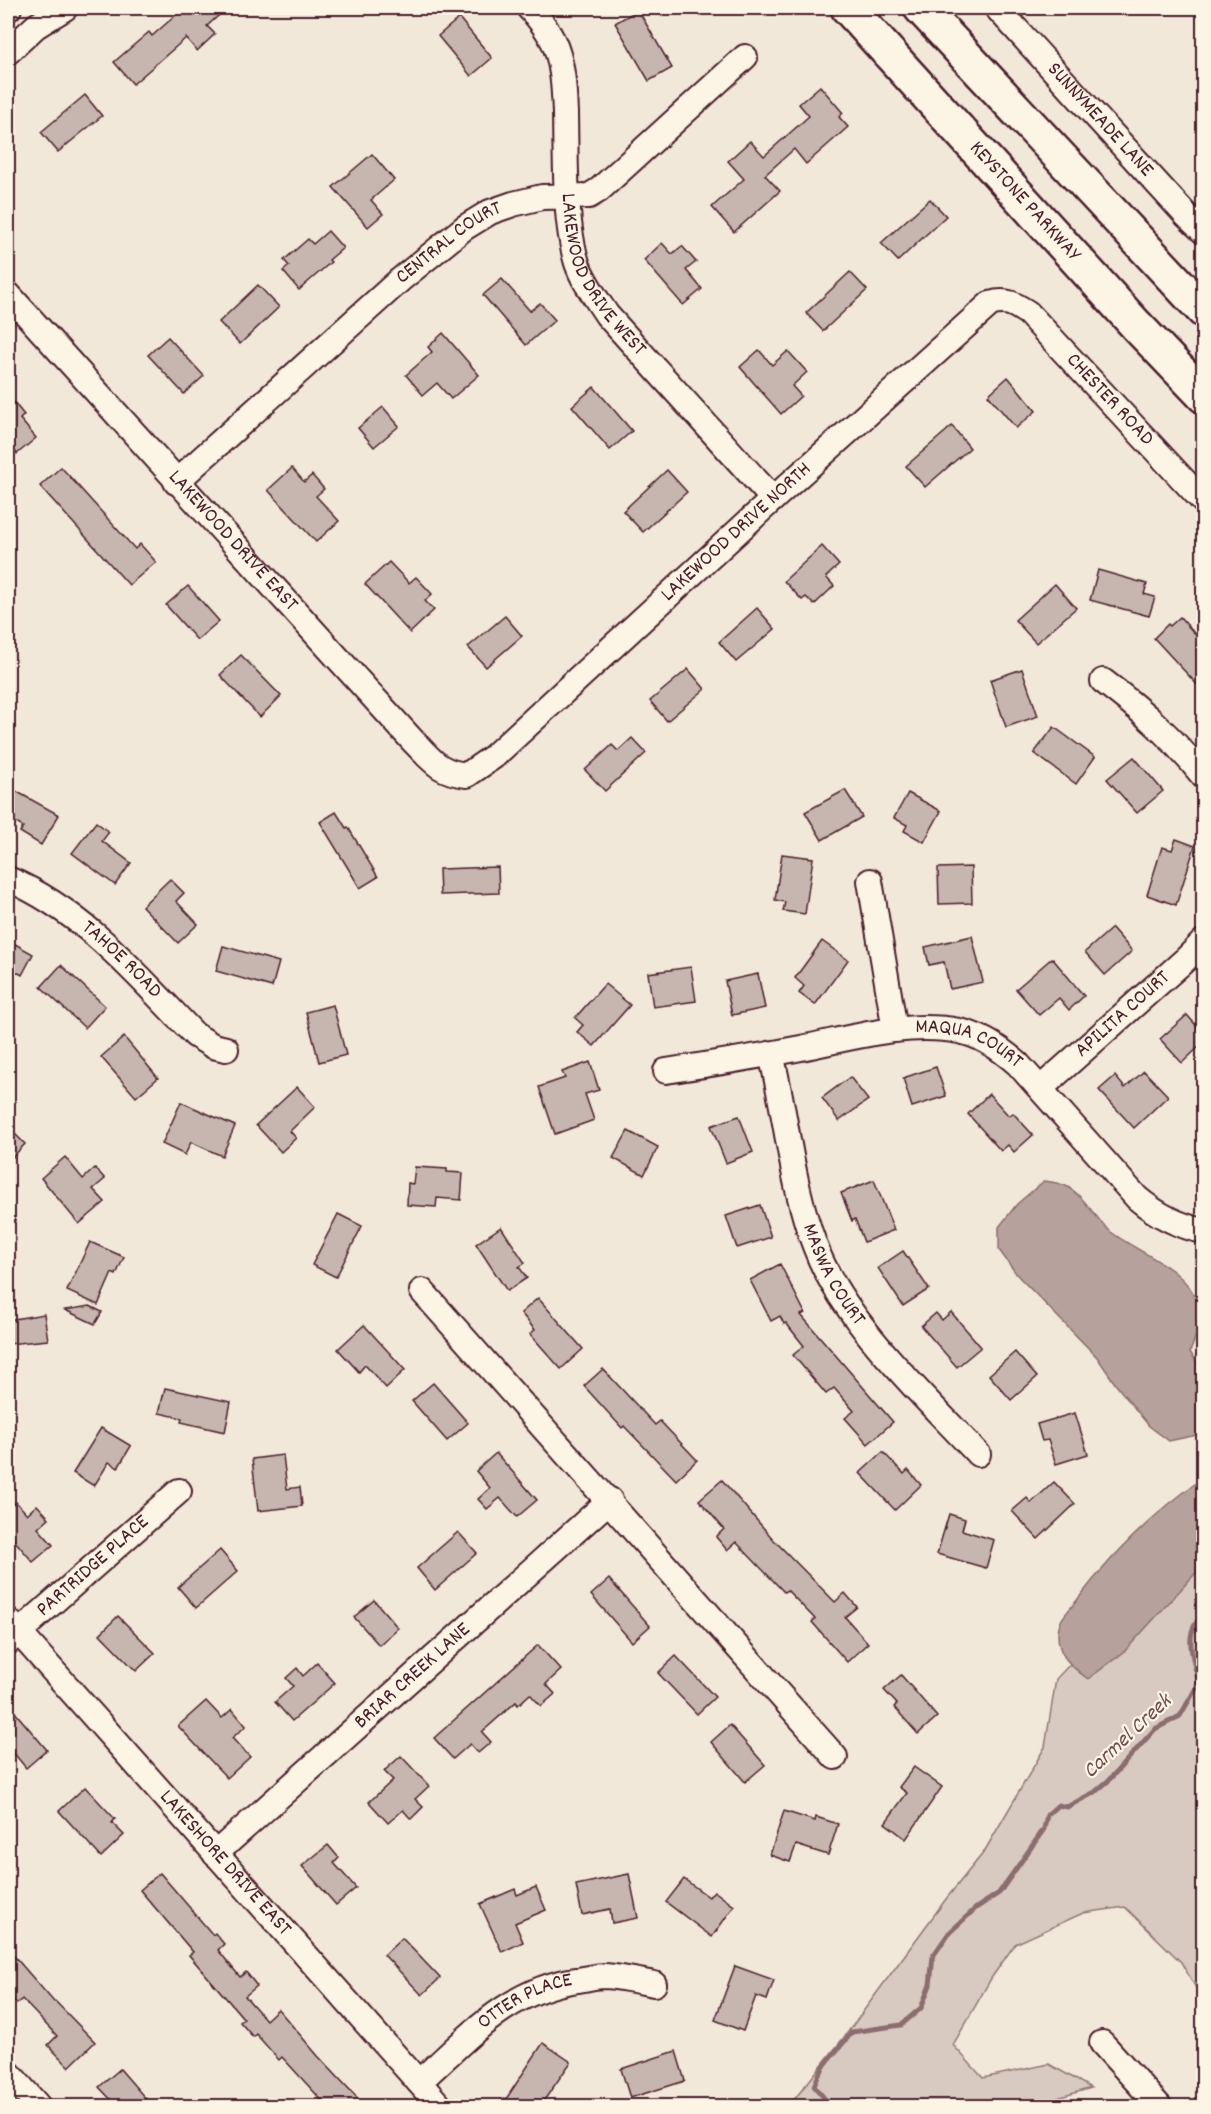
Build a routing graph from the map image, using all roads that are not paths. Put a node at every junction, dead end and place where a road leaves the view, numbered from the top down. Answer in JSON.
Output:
{"nodes":[{"id":1,"x":65,"y":8,"type":"edge"},
{"id":2,"x":529,"y":8,"type":"edge"},
{"id":3,"x":848,"y":8,"type":"edge"},
{"id":4,"x":921,"y":8,"type":"edge"},
{"id":5,"x":996,"y":8,"type":"edge"},
{"id":6,"x":8,"y":52,"type":"edge"},
{"id":7,"x":745,"y":57,"type":"dead end"},
{"id":8,"x":568,"y":197,"type":"junction"},
{"id":9,"x":1203,"y":232,"type":"edge"},
{"id":10,"x":1166,"y":272,"type":"junction"},
{"id":11,"x":1203,"y":292,"type":"edge"},
{"id":12,"x":8,"y":294,"type":"edge"},
{"id":13,"x":1011,"y":302,"type":"joint"},
{"id":14,"x":1203,"y":311,"type":"edge"},
{"id":15,"x":1203,"y":396,"type":"edge"},
{"id":16,"x":176,"y":482,"type":"junction"},
{"id":17,"x":773,"y":499,"type":"junction"},
{"id":18,"x":1203,"y":502,"type":"edge"},
{"id":19,"x":1103,"y":681,"type":"dead end"},
{"id":20,"x":467,"y":775,"type":"joint"},
{"id":21,"x":1203,"y":777,"type":"edge"},
{"id":22,"x":8,"y":879,"type":"edge"},
{"id":23,"x":870,"y":881,"type":"dead end"},
{"id":24,"x":1203,"y":941,"type":"edge"},
{"id":25,"x":895,"y":1030,"type":"junction"},
{"id":26,"x":226,"y":1049,"type":"dead end"},
{"id":27,"x":771,"y":1054,"type":"junction"},
{"id":28,"x":666,"y":1071,"type":"dead end"},
{"id":29,"x":1041,"y":1088,"type":"junction"},
{"id":30,"x":1203,"y":1230,"type":"edge"},
{"id":31,"x":422,"y":1291,"type":"dead end"},
{"id":32,"x":978,"y":1454,"type":"dead end"},
{"id":33,"x":179,"y":1491,"type":"dead end"},
{"id":34,"x":610,"y":1500,"type":"junction"},
{"id":35,"x":11,"y":1631,"type":"edge"},
{"id":36,"x":836,"y":1757,"type":"dead end"},
{"id":37,"x":215,"y":1854,"type":"junction"},
{"id":38,"x":654,"y":1984,"type":"dead end"},
{"id":39,"x":1102,"y":2043,"type":"dead end"},
{"id":40,"x":8,"y":2072,"type":"edge"},
{"id":41,"x":419,"y":2082,"type":"junction"},
{"id":42,"x":38,"y":2106,"type":"edge"},
{"id":43,"x":440,"y":2106,"type":"edge"},
{"id":44,"x":1159,"y":2106,"type":"edge"}],
"edges":[{"from":1,"to":6,"type":"street"},
{"from":2,"to":8,"type":"street","name":"LAKEWOOD DRIVE WEST"},
{"from":3,"to":15,"type":"highway","name":"KEYSTONE PARKWAY"},
{"from":4,"to":10,"type":"highway"},
{"from":5,"to":9,"type":"street","name":"SUNNYMEADE LANE"},
{"from":7,"to":8,"type":"street","name":"CENTRAL COURT"},
{"from":8,"to":16,"type":"street","name":"CENTRAL COURT"},
{"from":8,"to":17,"type":"street","name":"LAKEWOOD DRIVE WEST"},
{"from":10,"to":11,"type":"highway"},
{"from":10,"to":14,"type":"highway"},
{"from":12,"to":16,"type":"street","name":"LAKEWOOD DRIVE EAST"},
{"from":13,"to":17,"type":"street","name":"LAKEWOOD DRIVE NORTH"},
{"from":13,"to":18,"type":"street","name":"CHESTER ROAD"},
{"from":16,"to":20,"type":"street","name":"LAKEWOOD DRIVE EAST"},
{"from":17,"to":20,"type":"street","name":"LAKEWOOD DRIVE NORTH"},
{"from":19,"to":21,"type":"street"},
{"from":22,"to":26,"type":"street","name":"TAHOE ROAD"},
{"from":23,"to":25,"type":"street"},
{"from":24,"to":29,"type":"street","name":"APILITA COURT"},
{"from":25,"to":27,"type":"street","name":"MAQUA COURT"},
{"from":25,"to":29,"type":"street","name":"MAQUA COURT"},
{"from":27,"to":28,"type":"street","name":"MAQUA COURT"},
{"from":27,"to":32,"type":"street","name":"MASWA COURT"},
{"from":29,"to":30,"type":"street","name":"MAQUA COURT"},
{"from":31,"to":34,"type":"street"},
{"from":33,"to":35,"type":"street","name":"PARTRIDGE PLACE"},
{"from":34,"to":36,"type":"street"},
{"from":34,"to":37,"type":"street","name":"BRIAR CREEK LANE"},
{"from":35,"to":37,"type":"street","name":"LAKESHORE DRIVE EAST"},
{"from":37,"to":41,"type":"street","name":"LAKESHORE DRIVE EAST"},
{"from":38,"to":41,"type":"street","name":"OTTER PLACE"},
{"from":39,"to":44,"type":"street"},
{"from":40,"to":42,"type":"street"},
{"from":41,"to":43,"type":"street","name":"LAKESHORE DRIVE EAST"}]}
